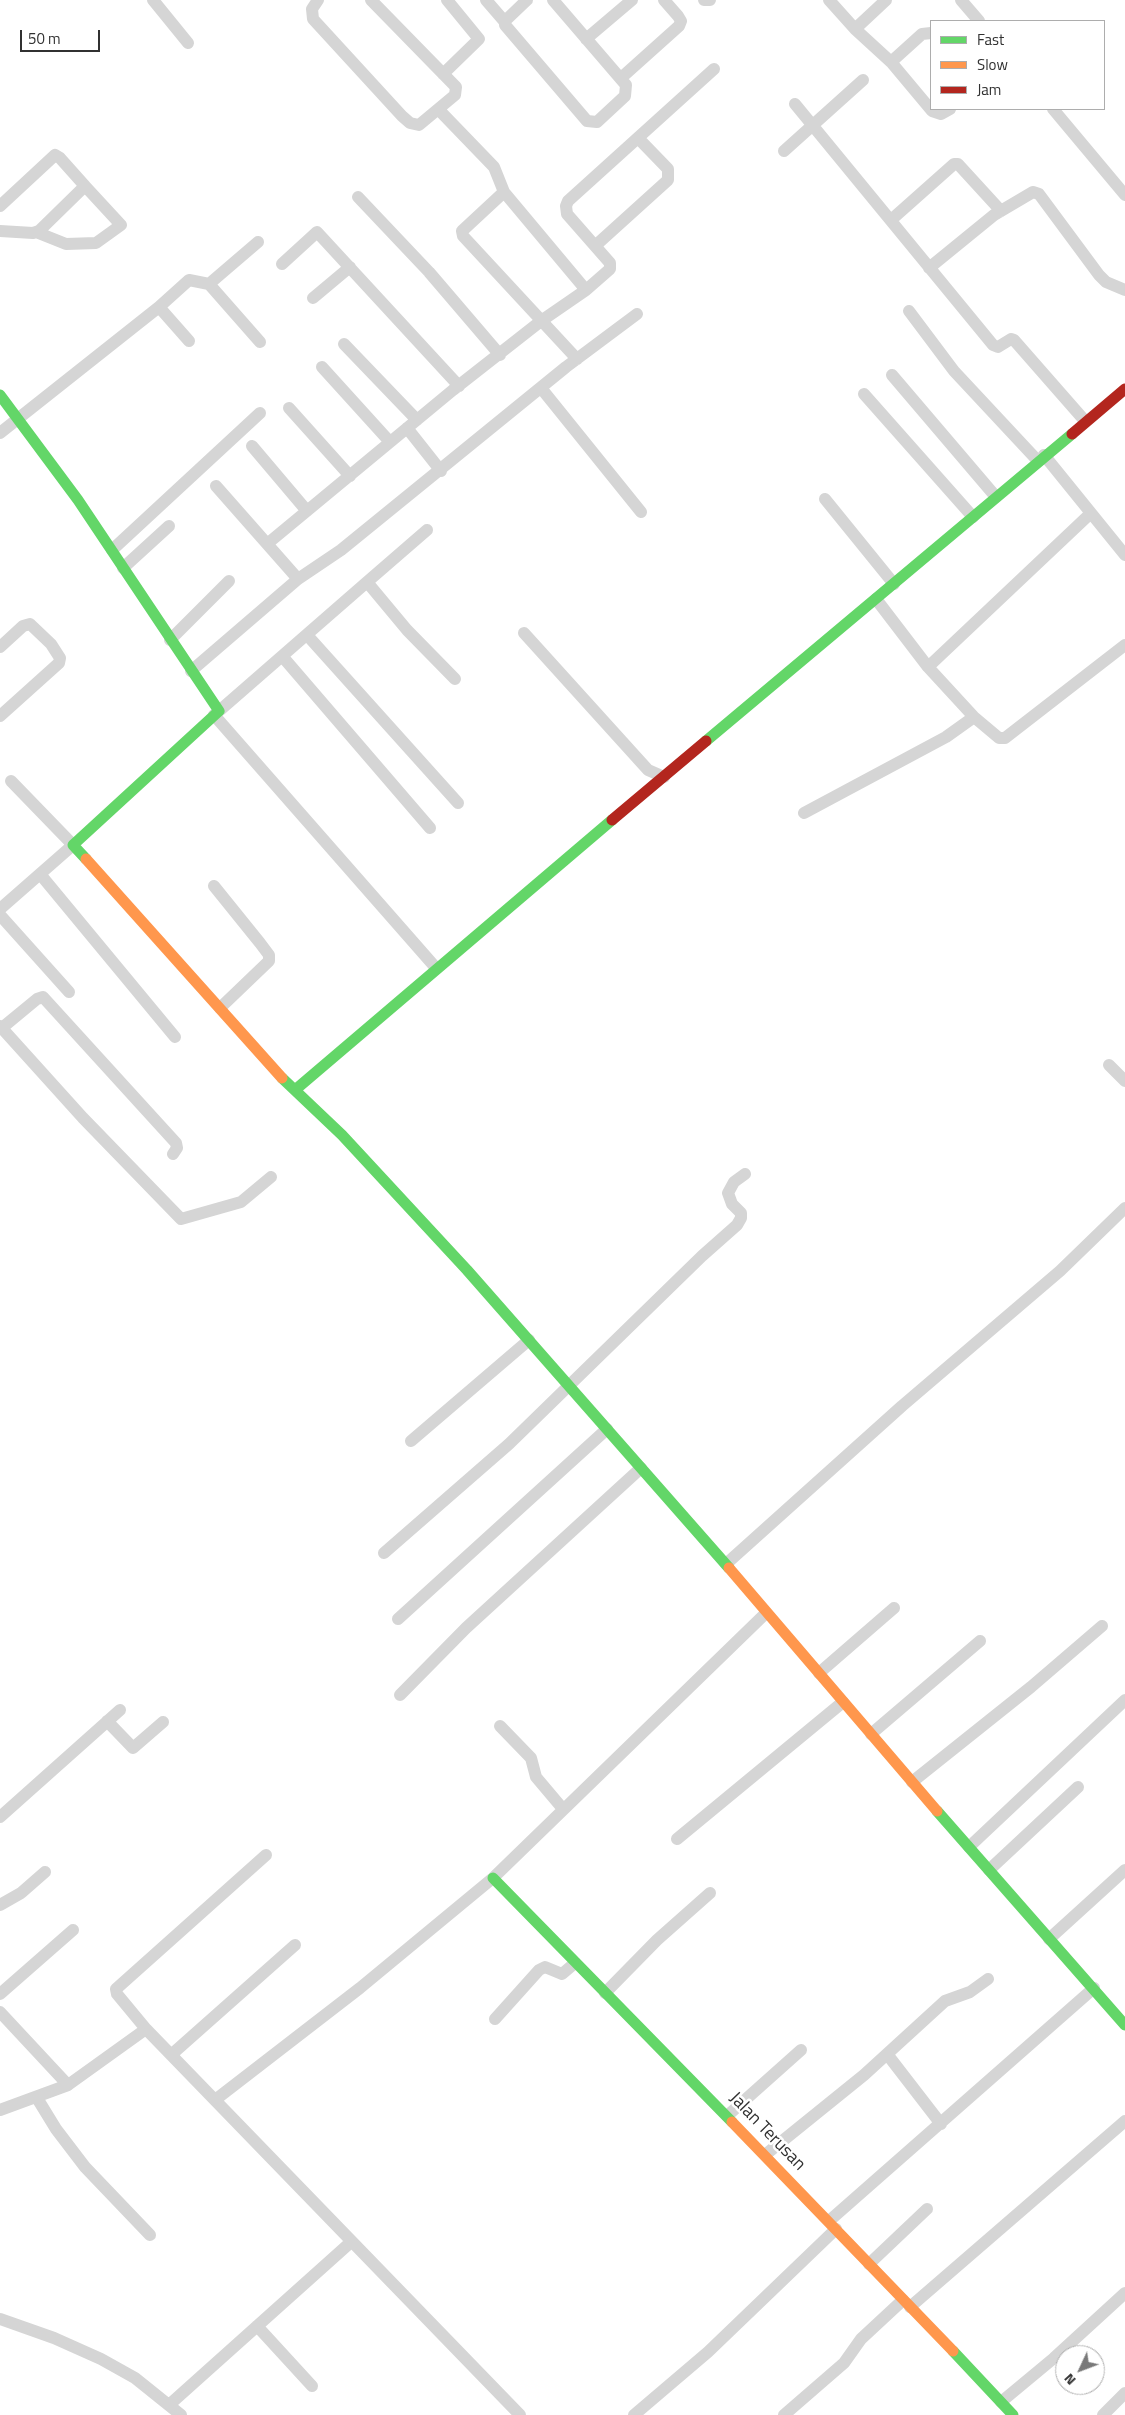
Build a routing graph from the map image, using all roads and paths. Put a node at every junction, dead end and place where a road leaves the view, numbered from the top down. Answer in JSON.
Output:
{"nodes":[{"id":1,"x":153,"y":0,"type":"edge"},
{"id":2,"x":318,"y":0,"type":"edge"},
{"id":3,"x":371,"y":0,"type":"edge"},
{"id":4,"x":447,"y":0,"type":"edge"},
{"id":5,"x":486,"y":0,"type":"edge"},
{"id":6,"x":527,"y":0,"type":"edge"},
{"id":7,"x":632,"y":0,"type":"edge"},
{"id":8,"x":664,"y":0,"type":"edge"},
{"id":9,"x":704,"y":0,"type":"edge"},
{"id":10,"x":710,"y":0,"type":"edge"},
{"id":11,"x":830,"y":0,"type":"edge"},
{"id":12,"x":886,"y":0,"type":"edge"},
{"id":13,"x":961,"y":0,"type":"edge"},
{"id":14,"x":557,"y":1,"type":"edge"},
{"id":15,"x":978,"y":20,"type":"edge"},
{"id":16,"x":505,"y":22,"type":"junction"},
{"id":17,"x":854,"y":29,"type":"junction"},
{"id":18,"x":930,"y":33,"type":"edge"},
{"id":19,"x":586,"y":39,"type":"junction"},
{"id":20,"x":188,"y":43,"type":"dead end"},
{"id":21,"x":891,"y":62,"type":"junction"},
{"id":22,"x":714,"y":69,"type":"dead end"},
{"id":23,"x":443,"y":74,"type":"junction"},
{"id":24,"x":621,"y":78,"type":"junction"},
{"id":25,"x":863,"y":80,"type":"dead end"},
{"id":26,"x":796,"y":104,"type":"dead end"},
{"id":27,"x":930,"y":109,"type":"edge"},
{"id":28,"x":439,"y":110,"type":"junction"},
{"id":29,"x":931,"y":110,"type":"edge"},
{"id":30,"x":948,"y":110,"type":"edge"},
{"id":31,"x":1054,"y":110,"type":"edge"},
{"id":32,"x":814,"y":125,"type":"junction"},
{"id":33,"x":638,"y":138,"type":"junction"},
{"id":34,"x":784,"y":151,"type":"dead end"},
{"id":35,"x":85,"y":186,"type":"junction"},
{"id":36,"x":504,"y":192,"type":"junction"},
{"id":37,"x":1125,"y":195,"type":"edge"},
{"id":38,"x":358,"y":197,"type":"dead end"},
{"id":39,"x":0,"y":206,"type":"edge"},
{"id":40,"x":1000,"y":211,"type":"junction"},
{"id":41,"x":891,"y":220,"type":"junction"},
{"id":42,"x":0,"y":231,"type":"edge"},
{"id":43,"x":36,"y":232,"type":"junction"},
{"id":44,"x":258,"y":242,"type":"dead end"},
{"id":45,"x":595,"y":246,"type":"junction"},
{"id":46,"x":282,"y":264,"type":"dead end"},
{"id":47,"x":350,"y":267,"type":"junction"},
{"id":48,"x":929,"y":268,"type":"junction"},
{"id":49,"x":209,"y":284,"type":"junction"},
{"id":50,"x":586,"y":290,"type":"junction"},
{"id":51,"x":1125,"y":290,"type":"edge"},
{"id":52,"x":313,"y":298,"type":"dead end"},
{"id":53,"x":159,"y":307,"type":"junction"},
{"id":54,"x":909,"y":311,"type":"dead end"},
{"id":55,"x":637,"y":314,"type":"dead end"},
{"id":56,"x":541,"y":321,"type":"junction"},
{"id":57,"x":190,"y":341,"type":"dead end"},
{"id":58,"x":260,"y":342,"type":"dead end"},
{"id":59,"x":344,"y":344,"type":"dead end"},
{"id":60,"x":500,"y":355,"type":"junction"},
{"id":61,"x":577,"y":359,"type":"junction"},
{"id":62,"x":322,"y":367,"type":"dead end"},
{"id":63,"x":892,"y":375,"type":"dead end"},
{"id":64,"x":459,"y":386,"type":"junction"},
{"id":65,"x":541,"y":388,"type":"junction"},
{"id":66,"x":1125,"y":389,"type":"edge"},
{"id":67,"x":864,"y":394,"type":"dead end"},
{"id":68,"x":0,"y":395,"type":"edge"},
{"id":69,"x":289,"y":408,"type":"dead end"},
{"id":70,"x":260,"y":413,"type":"dead end"},
{"id":71,"x":17,"y":420,"type":"junction"},
{"id":72,"x":1085,"y":421,"type":"junction"},
{"id":73,"x":412,"y":424,"type":"junction"},
{"id":74,"x":0,"y":433,"type":"edge"},
{"id":75,"x":390,"y":442,"type":"junction"},
{"id":76,"x":252,"y":446,"type":"dead end"},
{"id":77,"x":1041,"y":458,"type":"junction"},
{"id":78,"x":441,"y":471,"type":"junction"},
{"id":79,"x":350,"y":476,"type":"junction"},
{"id":80,"x":216,"y":486,"type":"dead end"},
{"id":81,"x":996,"y":497,"type":"junction"},
{"id":82,"x":825,"y":499,"type":"dead end"},
{"id":83,"x":307,"y":511,"type":"junction"},
{"id":84,"x":641,"y":512,"type":"dead end"},
{"id":85,"x":1091,"y":513,"type":"junction"},
{"id":86,"x":973,"y":517,"type":"junction"},
{"id":87,"x":169,"y":526,"type":"dead end"},
{"id":88,"x":427,"y":530,"type":"dead end"},
{"id":89,"x":267,"y":544,"type":"junction"},
{"id":90,"x":112,"y":550,"type":"junction"},
{"id":91,"x":1125,"y":555,"type":"edge"},
{"id":92,"x":123,"y":568,"type":"junction"},
{"id":93,"x":298,"y":579,"type":"junction"},
{"id":94,"x":229,"y":581,"type":"dead end"},
{"id":95,"x":367,"y":582,"type":"junction"},
{"id":96,"x":894,"y":584,"type":"junction"},
{"id":97,"x":876,"y":599,"type":"junction"},
{"id":98,"x":524,"y":633,"type":"dead end"},
{"id":99,"x":307,"y":635,"type":"junction"},
{"id":100,"x":170,"y":640,"type":"junction"},
{"id":101,"x":1125,"y":645,"type":"edge"},
{"id":102,"x":0,"y":647,"type":"edge"},
{"id":103,"x":282,"y":656,"type":"junction"},
{"id":104,"x":928,"y":667,"type":"junction"},
{"id":105,"x":191,"y":671,"type":"junction"},
{"id":106,"x":455,"y":679,"type":"dead end"},
{"id":107,"x":216,"y":713,"type":"junction"},
{"id":108,"x":0,"y":716,"type":"edge"},
{"id":109,"x":974,"y":717,"type":"junction"},
{"id":110,"x":664,"y":776,"type":"junction"},
{"id":111,"x":11,"y":781,"type":"dead end"},
{"id":112,"x":458,"y":803,"type":"dead end"},
{"id":113,"x":804,"y":813,"type":"dead end"},
{"id":114,"x":430,"y":828,"type":"dead end"},
{"id":115,"x":73,"y":845,"type":"junction"},
{"id":116,"x":40,"y":874,"type":"junction"},
{"id":117,"x":214,"y":886,"type":"dead end"},
{"id":118,"x":0,"y":909,"type":"edge"},
{"id":119,"x":0,"y":915,"type":"edge"},
{"id":120,"x":436,"y":968,"type":"junction"},
{"id":121,"x":69,"y":992,"type":"dead end"},
{"id":122,"x":220,"y":1008,"type":"junction"},
{"id":123,"x":1,"y":1027,"type":"edge"},
{"id":124,"x":175,"y":1037,"type":"dead end"},
{"id":125,"x":1109,"y":1065,"type":"dead end"},
{"id":126,"x":1125,"y":1082,"type":"edge"},
{"id":127,"x":295,"y":1090,"type":"junction"},
{"id":128,"x":173,"y":1154,"type":"dead end"},
{"id":129,"x":745,"y":1174,"type":"dead end"},
{"id":130,"x":271,"y":1177,"type":"dead end"},
{"id":131,"x":1125,"y":1208,"type":"edge"},
{"id":132,"x":529,"y":1340,"type":"junction"},
{"id":133,"x":569,"y":1386,"type":"junction"},
{"id":134,"x":607,"y":1429,"type":"junction"},
{"id":135,"x":411,"y":1441,"type":"dead end"},
{"id":136,"x":641,"y":1468,"type":"junction"},
{"id":137,"x":384,"y":1553,"type":"dead end"},
{"id":138,"x":726,"y":1564,"type":"junction"},
{"id":139,"x":894,"y":1608,"type":"dead end"},
{"id":140,"x":766,"y":1613,"type":"junction"},
{"id":141,"x":398,"y":1619,"type":"dead end"},
{"id":142,"x":1102,"y":1626,"type":"dead end"},
{"id":143,"x":980,"y":1641,"type":"dead end"},
{"id":144,"x":819,"y":1673,"type":"junction"},
{"id":145,"x":400,"y":1695,"type":"dead end"},
{"id":146,"x":1125,"y":1700,"type":"edge"},
{"id":147,"x":843,"y":1702,"type":"junction"},
{"id":148,"x":120,"y":1710,"type":"dead end"},
{"id":149,"x":107,"y":1721,"type":"junction"},
{"id":150,"x":163,"y":1722,"type":"dead end"},
{"id":151,"x":500,"y":1726,"type":"dead end"},
{"id":152,"x":871,"y":1734,"type":"junction"},
{"id":153,"x":912,"y":1782,"type":"junction"},
{"id":154,"x":1078,"y":1787,"type":"dead end"},
{"id":155,"x":563,"y":1809,"type":"junction"},
{"id":156,"x":0,"y":1817,"type":"edge"},
{"id":157,"x":677,"y":1838,"type":"dead end"},
{"id":158,"x":969,"y":1847,"type":"junction"},
{"id":159,"x":266,"y":1855,"type":"dead end"},
{"id":160,"x":989,"y":1870,"type":"junction"},
{"id":161,"x":1125,"y":1870,"type":"edge"},
{"id":162,"x":45,"y":1872,"type":"dead end"},
{"id":163,"x":493,"y":1878,"type":"junction"},
{"id":164,"x":710,"y":1893,"type":"dead end"},
{"id":165,"x":0,"y":1905,"type":"edge"},
{"id":166,"x":73,"y":1930,"type":"dead end"},
{"id":167,"x":1049,"y":1939,"type":"junction"},
{"id":168,"x":295,"y":1945,"type":"dead end"},
{"id":169,"x":575,"y":1963,"type":"junction"},
{"id":170,"x":988,"y":1978,"type":"dead end"},
{"id":171,"x":1094,"y":1988,"type":"junction"},
{"id":172,"x":605,"y":1993,"type":"junction"},
{"id":173,"x":0,"y":1994,"type":"edge"},
{"id":174,"x":0,"y":2012,"type":"edge"},
{"id":175,"x":495,"y":2018,"type":"dead end"},
{"id":176,"x":1125,"y":2025,"type":"edge"},
{"id":177,"x":146,"y":2029,"type":"junction"},
{"id":178,"x":801,"y":2050,"type":"dead end"},
{"id":179,"x":887,"y":2054,"type":"junction"},
{"id":180,"x":171,"y":2055,"type":"junction"},
{"id":181,"x":68,"y":2085,"type":"junction"},
{"id":182,"x":37,"y":2098,"type":"junction"},
{"id":183,"x":215,"y":2100,"type":"junction"},
{"id":184,"x":0,"y":2110,"type":"edge"},
{"id":185,"x":726,"y":2116,"type":"junction"},
{"id":186,"x":1125,"y":2121,"type":"edge"},
{"id":187,"x":941,"y":2124,"type":"junction"},
{"id":188,"x":764,"y":2155,"type":"junction"},
{"id":189,"x":927,"y":2210,"type":"dead end"},
{"id":190,"x":832,"y":2225,"type":"junction"},
{"id":191,"x":150,"y":2235,"type":"dead end"},
{"id":192,"x":351,"y":2242,"type":"junction"},
{"id":193,"x":869,"y":2264,"type":"junction"},
{"id":194,"x":1125,"y":2293,"type":"edge"},
{"id":195,"x":907,"y":2304,"type":"junction"},
{"id":196,"x":0,"y":2319,"type":"edge"},
{"id":197,"x":256,"y":2326,"type":"junction"},
{"id":198,"x":312,"y":2386,"type":"dead end"},
{"id":199,"x":1125,"y":2393,"type":"edge"},
{"id":200,"x":174,"y":2401,"type":"junction"},
{"id":201,"x":1001,"y":2402,"type":"junction"},
{"id":202,"x":181,"y":2415,"type":"edge"},
{"id":203,"x":520,"y":2415,"type":"edge"},
{"id":204,"x":634,"y":2415,"type":"edge"},
{"id":205,"x":784,"y":2415,"type":"edge"},
{"id":206,"x":1013,"y":2415,"type":"edge"},
{"id":207,"x":1104,"y":2415,"type":"edge"}],
"edges":[{"from":1,"to":20,"type":"street"},
{"from":2,"to":28,"type":"street"},
{"from":3,"to":23,"type":"street"},
{"from":4,"to":23,"type":"street"},
{"from":5,"to":16,"type":"street"},
{"from":6,"to":16,"type":"street"},
{"from":7,"to":19,"type":"street"},
{"from":8,"to":24,"type":"street"},
{"from":9,"to":10,"type":"street"},
{"from":11,"to":17,"type":"street"},
{"from":12,"to":17,"type":"street"},
{"from":13,"to":15,"type":"street"},
{"from":14,"to":19,"type":"street"},
{"from":16,"to":24,"type":"street"},
{"from":17,"to":21,"type":"street"},
{"from":18,"to":21,"type":"street"},
{"from":19,"to":24,"type":"street"},
{"from":21,"to":27,"type":"street"},
{"from":22,"to":33,"type":"street"},
{"from":23,"to":28,"type":"street"},
{"from":25,"to":32,"type":"street"},
{"from":26,"to":32,"type":"street"},
{"from":28,"to":36,"type":"street"},
{"from":29,"to":30,"type":"street"},
{"from":31,"to":37,"type":"street"},
{"from":32,"to":34,"type":"street"},
{"from":32,"to":41,"type":"street"},
{"from":33,"to":45,"type":"street"},
{"from":33,"to":45,"type":"street"},
{"from":35,"to":39,"type":"street"},
{"from":35,"to":43,"type":"street"},
{"from":35,"to":43,"type":"street"},
{"from":36,"to":50,"type":"street"},
{"from":36,"to":56,"type":"street"},
{"from":38,"to":60,"type":"street"},
{"from":40,"to":41,"type":"street"},
{"from":40,"to":48,"type":"street"},
{"from":40,"to":51,"type":"street"},
{"from":41,"to":48,"type":"street"},
{"from":42,"to":43,"type":"street"},
{"from":44,"to":49,"type":"street"},
{"from":45,"to":50,"type":"street"},
{"from":46,"to":47,"type":"street"},
{"from":47,"to":52,"type":"street"},
{"from":47,"to":64,"type":"street"},
{"from":48,"to":72,"type":"street"},
{"from":49,"to":53,"type":"street"},
{"from":49,"to":58,"type":"street"},
{"from":50,"to":56,"type":"street"},
{"from":53,"to":57,"type":"street"},
{"from":53,"to":71,"type":"street"},
{"from":54,"to":77,"type":"street"},
{"from":55,"to":61,"type":"street"},
{"from":56,"to":60,"type":"street"},
{"from":56,"to":61,"type":"street"},
{"from":59,"to":73,"type":"street"},
{"from":60,"to":64,"type":"street"},
{"from":61,"to":65,"type":"street"},
{"from":62,"to":75,"type":"street"},
{"from":63,"to":81,"type":"street"},
{"from":64,"to":73,"type":"street"},
{"from":65,"to":78,"type":"street"},
{"from":65,"to":84,"type":"street"},
{"from":66,"to":72,"type":"street"},
{"from":67,"to":86,"type":"street"},
{"from":68,"to":71,"type":"street"},
{"from":69,"to":79,"type":"street"},
{"from":70,"to":90,"type":"street"},
{"from":71,"to":74,"type":"street"},
{"from":71,"to":90,"type":"street"},
{"from":72,"to":77,"type":"street"},
{"from":73,"to":75,"type":"street"},
{"from":73,"to":78,"type":"street"},
{"from":75,"to":79,"type":"street"},
{"from":76,"to":83,"type":"street"},
{"from":77,"to":81,"type":"street"},
{"from":77,"to":85,"type":"street"},
{"from":78,"to":93,"type":"street"},
{"from":79,"to":83,"type":"street"},
{"from":80,"to":89,"type":"street"},
{"from":81,"to":86,"type":"street"},
{"from":82,"to":96,"type":"street"},
{"from":83,"to":89,"type":"street"},
{"from":85,"to":91,"type":"street"},
{"from":85,"to":104,"type":"street"},
{"from":86,"to":96,"type":"street"},
{"from":87,"to":92,"type":"street"},
{"from":88,"to":95,"type":"street"},
{"from":89,"to":93,"type":"street"},
{"from":90,"to":92,"type":"street"},
{"from":92,"to":100,"type":"street"},
{"from":93,"to":105,"type":"street"},
{"from":94,"to":100,"type":"street"},
{"from":95,"to":99,"type":"street"},
{"from":95,"to":106,"type":"street"},
{"from":96,"to":97,"type":"street"},
{"from":97,"to":104,"type":"street"},
{"from":97,"to":110,"type":"street"},
{"from":98,"to":110,"type":"street"},
{"from":99,"to":103,"type":"street"},
{"from":99,"to":112,"type":"street"},
{"from":100,"to":105,"type":"street"},
{"from":101,"to":109,"type":"street"},
{"from":102,"to":108,"type":"street"},
{"from":103,"to":107,"type":"street"},
{"from":103,"to":114,"type":"street"},
{"from":104,"to":109,"type":"street"},
{"from":105,"to":107,"type":"street"},
{"from":107,"to":115,"type":"street"},
{"from":107,"to":120,"type":"street"},
{"from":109,"to":113,"type":"street"},
{"from":110,"to":120,"type":"street"},
{"from":111,"to":115,"type":"street"},
{"from":115,"to":116,"type":"street"},
{"from":115,"to":122,"type":"street"},
{"from":116,"to":118,"type":"street"},
{"from":116,"to":124,"type":"street"},
{"from":117,"to":122,"type":"street"},
{"from":119,"to":121,"type":"street"},
{"from":120,"to":127,"type":"street"},
{"from":122,"to":127,"type":"street"},
{"from":123,"to":128,"type":"street"},
{"from":123,"to":130,"type":"street"},
{"from":125,"to":126,"type":"street"},
{"from":127,"to":132,"type":"street"},
{"from":129,"to":133,"type":"street"},
{"from":131,"to":138,"type":"street"},
{"from":132,"to":133,"type":"street"},
{"from":132,"to":135,"type":"street"},
{"from":133,"to":134,"type":"street"},
{"from":133,"to":137,"type":"street"},
{"from":134,"to":136,"type":"street"},
{"from":134,"to":141,"type":"street"},
{"from":136,"to":138,"type":"street"},
{"from":136,"to":145,"type":"street"},
{"from":138,"to":140,"type":"street"},
{"from":139,"to":144,"type":"street"},
{"from":140,"to":144,"type":"street"},
{"from":140,"to":155,"type":"street"},
{"from":142,"to":153,"type":"street"},
{"from":143,"to":152,"type":"street"},
{"from":144,"to":147,"type":"street"},
{"from":146,"to":158,"type":"street"},
{"from":147,"to":152,"type":"street"},
{"from":147,"to":157,"type":"street"},
{"from":148,"to":149,"type":"street"},
{"from":149,"to":150,"type":"street"},
{"from":149,"to":156,"type":"street"},
{"from":151,"to":155,"type":"street"},
{"from":152,"to":153,"type":"street"},
{"from":153,"to":158,"type":"street"},
{"from":154,"to":160,"type":"street"},
{"from":155,"to":163,"type":"street"},
{"from":158,"to":160,"type":"street"},
{"from":159,"to":177,"type":"street"},
{"from":160,"to":167,"type":"street"},
{"from":161,"to":167,"type":"street"},
{"from":162,"to":165,"type":"street"},
{"from":163,"to":169,"type":"street","name":"Jalan Terusan"},
{"from":163,"to":183,"type":"street"},
{"from":164,"to":172,"type":"street"},
{"from":166,"to":173,"type":"street"},
{"from":167,"to":171,"type":"street"},
{"from":168,"to":180,"type":"street"},
{"from":169,"to":172,"type":"street","name":"Jalan Terusan"},
{"from":169,"to":175,"type":"street"},
{"from":170,"to":179,"type":"street"},
{"from":171,"to":176,"type":"street"},
{"from":171,"to":187,"type":"street"},
{"from":172,"to":185,"type":"street","name":"Jalan Terusan"},
{"from":174,"to":181,"type":"street"},
{"from":177,"to":180,"type":"street"},
{"from":177,"to":181,"type":"street"},
{"from":178,"to":185,"type":"street"},
{"from":179,"to":187,"type":"street"},
{"from":179,"to":188,"type":"street"},
{"from":180,"to":183,"type":"street"},
{"from":181,"to":182,"type":"street"},
{"from":182,"to":184,"type":"street"},
{"from":182,"to":191,"type":"street"},
{"from":183,"to":192,"type":"street"},
{"from":185,"to":188,"type":"street","name":"Jalan Terusan"},
{"from":186,"to":195,"type":"street"},
{"from":187,"to":190,"type":"street"},
{"from":188,"to":190,"type":"street","name":"Jalan Terusan"},
{"from":189,"to":193,"type":"street"},
{"from":190,"to":193,"type":"street","name":"Jalan Terusan"},
{"from":190,"to":204,"type":"street"},
{"from":192,"to":197,"type":"street"},
{"from":192,"to":203,"type":"street"},
{"from":193,"to":195,"type":"street","name":"Jalan Terusan"},
{"from":194,"to":201,"type":"street"},
{"from":195,"to":201,"type":"street","name":"Jalan Terusan"},
{"from":195,"to":205,"type":"street"},
{"from":196,"to":200,"type":"street"},
{"from":197,"to":198,"type":"street"},
{"from":197,"to":200,"type":"street"},
{"from":199,"to":207,"type":"street"},
{"from":200,"to":202,"type":"street"},
{"from":201,"to":206,"type":"street","name":"Jalan Terusan"}]}
